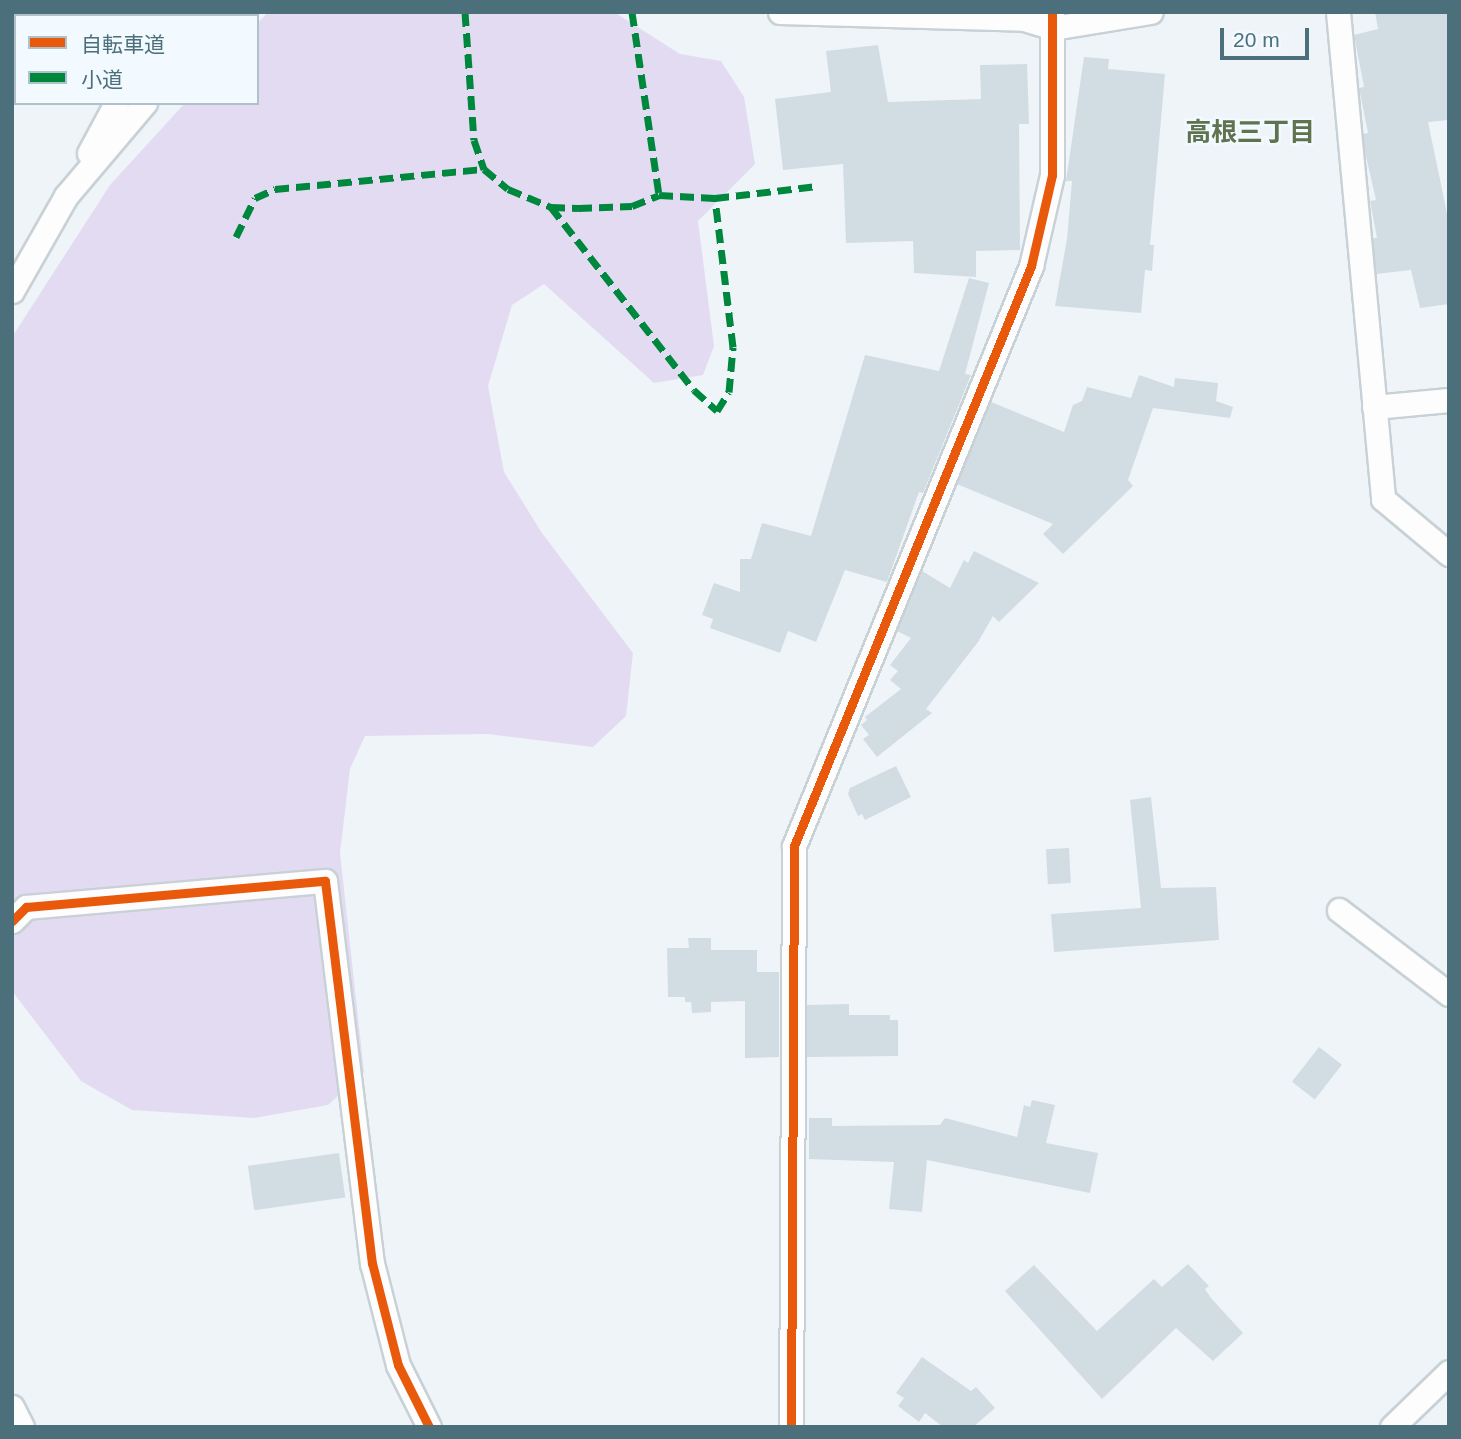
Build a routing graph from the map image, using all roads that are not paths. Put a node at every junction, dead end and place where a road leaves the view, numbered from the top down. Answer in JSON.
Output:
{"nodes":[{"id":1,"x":780,"y":12,"type":"edge"},
{"id":2,"x":1151,"y":12,"type":"edge"},
{"id":3,"x":1338,"y":12,"type":"edge"},
{"id":4,"x":1053,"y":20,"type":"edge"},
{"id":5,"x":115,"y":105,"type":"edge"},
{"id":6,"x":143,"y":105,"type":"edge"},
{"id":7,"x":66,"y":196,"type":"junction"},
{"id":8,"x":15,"y":282,"type":"edge"},
{"id":9,"x":1449,"y":400,"type":"edge"},
{"id":10,"x":1374,"y":407,"type":"junction"},
{"id":11,"x":1449,"y":554,"type":"edge"},
{"id":12,"x":1339,"y":910,"type":"dead end"},
{"id":13,"x":12,"y":921,"type":"edge"},
{"id":14,"x":1449,"y":994,"type":"edge"},
{"id":15,"x":1449,"y":1372,"type":"edge"},
{"id":16,"x":12,"y":1407,"type":"edge"},
{"id":17,"x":22,"y":1427,"type":"edge"},
{"id":18,"x":429,"y":1427,"type":"edge"},
{"id":19,"x":791,"y":1427,"type":"edge"},
{"id":20,"x":1392,"y":1427,"type":"edge"}],
"edges":[{"from":1,"to":4,"type":"street"},
{"from":2,"to":4,"type":"street"},
{"from":3,"to":10,"type":"street"},
{"from":4,"to":19,"type":"street"},
{"from":5,"to":7,"type":"street"},
{"from":6,"to":7,"type":"street"},
{"from":7,"to":8,"type":"street"},
{"from":9,"to":10,"type":"street"},
{"from":10,"to":11,"type":"street"},
{"from":12,"to":14,"type":"street"},
{"from":13,"to":18,"type":"street"},
{"from":15,"to":20,"type":"street"},
{"from":16,"to":17,"type":"street"}]}
